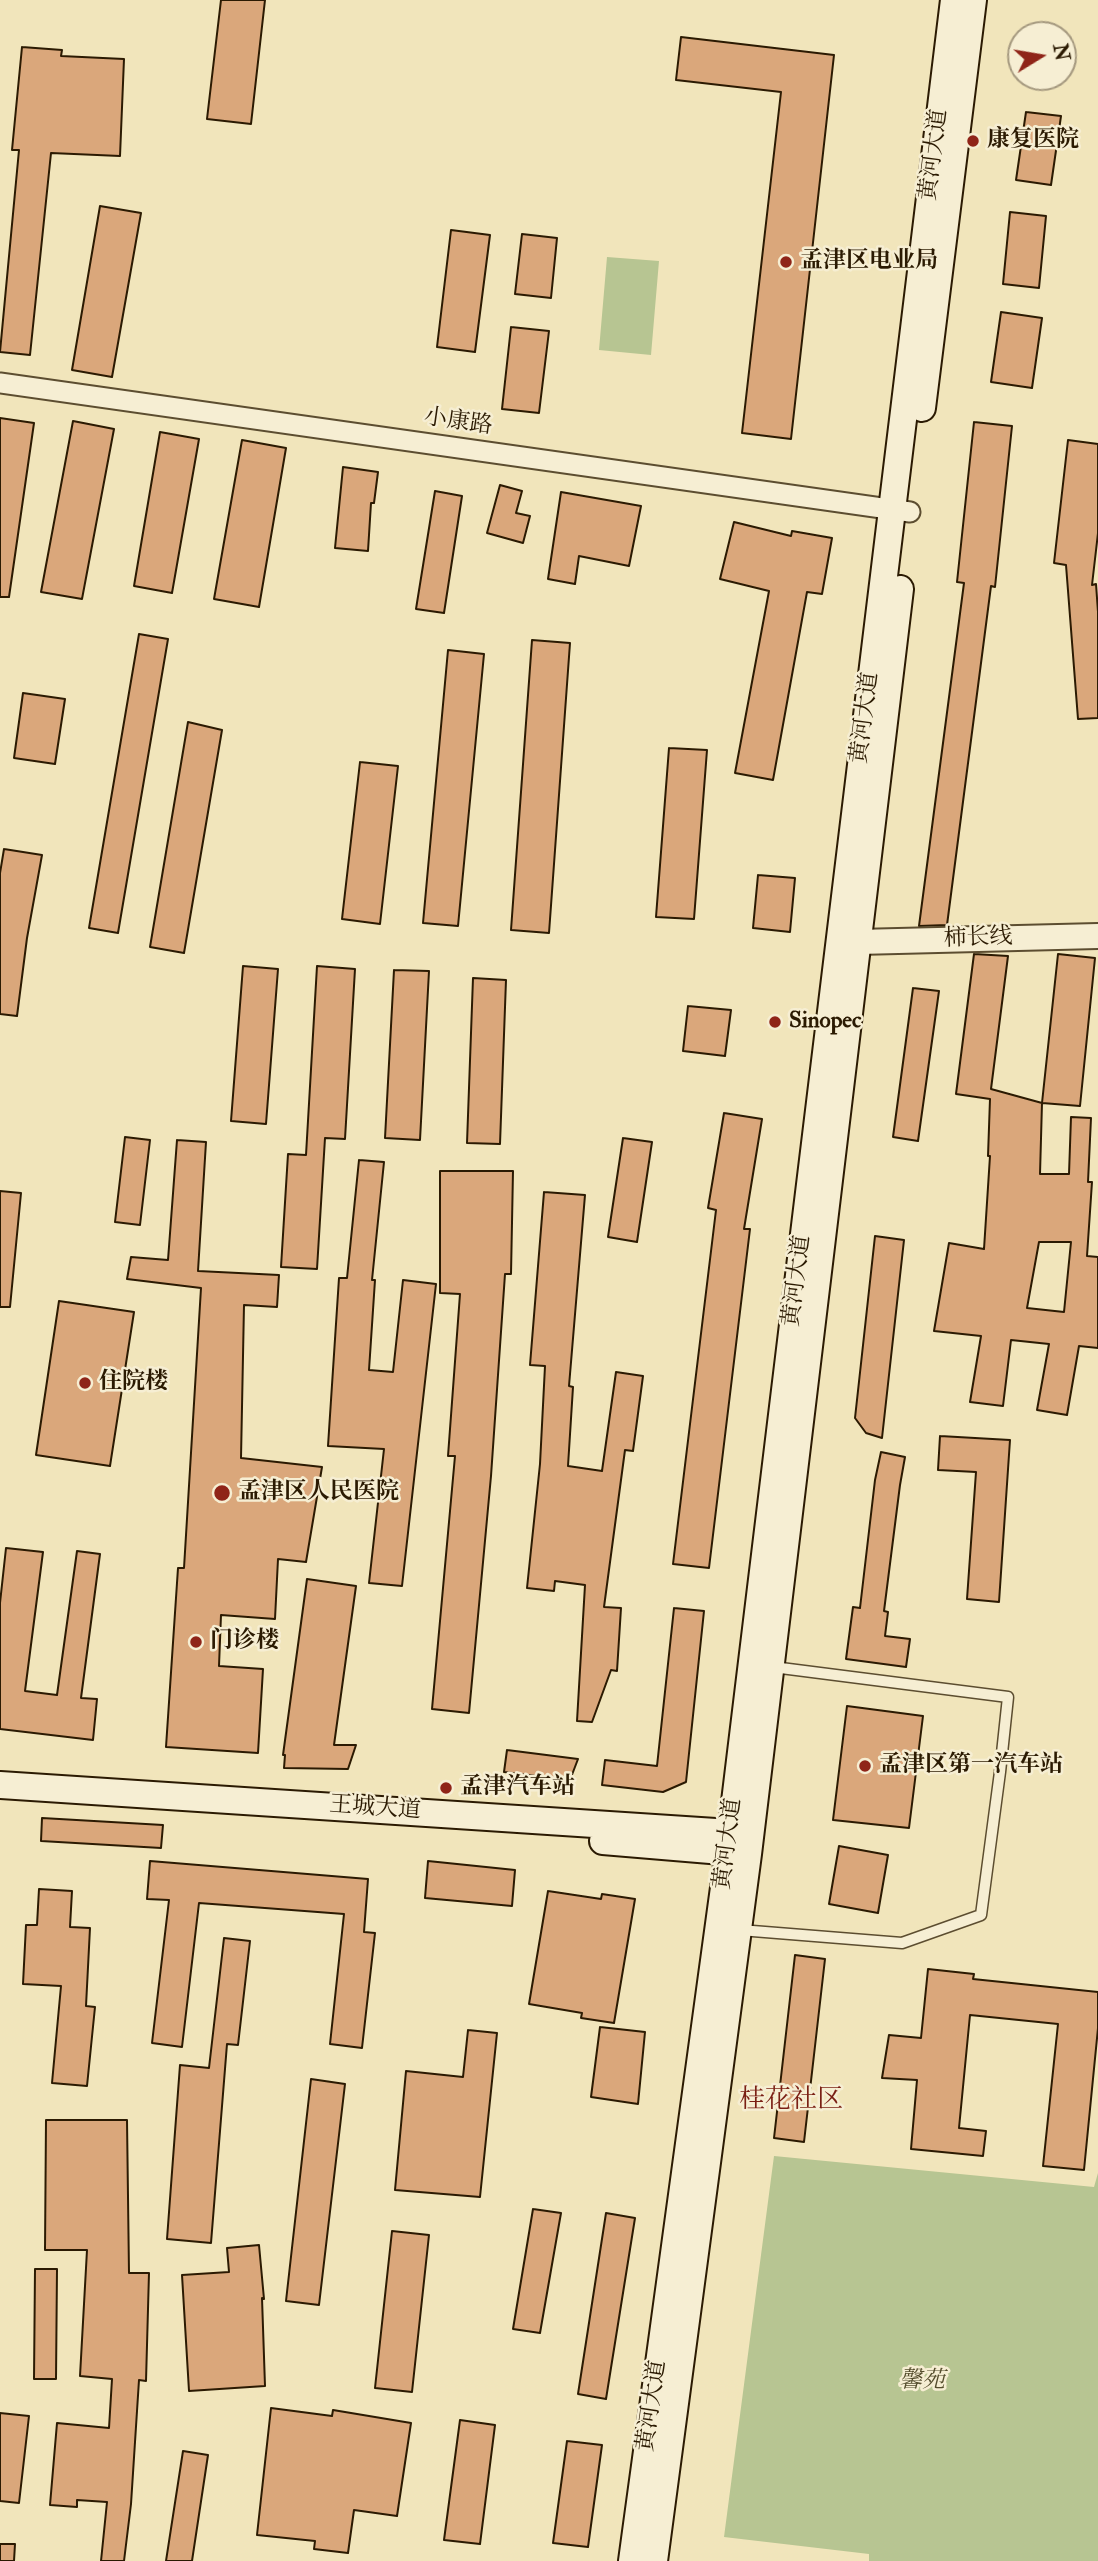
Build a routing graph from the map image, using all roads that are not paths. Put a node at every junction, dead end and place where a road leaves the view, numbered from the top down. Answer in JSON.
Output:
{"nodes":[{"id":1,"x":954,"y":0,"type":"edge"},
{"id":2,"x":973,"y":0,"type":"edge"},
{"id":3,"x":0,"y":383,"type":"edge"},
{"id":4,"x":910,"y":512,"type":"junction"},
{"id":5,"x":1098,"y":936,"type":"edge"},
{"id":6,"x":858,"y":942,"type":"junction"},
{"id":7,"x":761,"y":1666,"type":"junction"},
{"id":8,"x":0,"y":1785,"type":"edge"},
{"id":9,"x":0,"y":1799,"type":"edge"},
{"id":10,"x":739,"y":1843,"type":"junction"},
{"id":11,"x":729,"y":1928,"type":"junction"},
{"id":12,"x":632,"y":2561,"type":"edge"},
{"id":13,"x":654,"y":2561,"type":"edge"}],
"edges":[{"from":1,"to":7,"type":"main road","name":"黄河大道"},
{"from":2,"to":4,"type":"main road","name":"黄河大道"},
{"from":3,"to":4,"type":"street","name":"小康路"},
{"from":4,"to":6,"type":"main road","name":"黄河大道"},
{"from":5,"to":6,"type":"street","name":"柿长线"},
{"from":6,"to":7,"type":"main road","name":"黄河大道"},
{"from":7,"to":10,"type":"main road","name":"黄河大道"},
{"from":7,"to":11,"type":"lane"},
{"from":8,"to":10,"type":"main road","name":"王城大道"},
{"from":9,"to":10,"type":"main road","name":"王城大道"},
{"from":10,"to":11,"type":"main road","name":"黄河大道"},
{"from":11,"to":12,"type":"main road","name":"黄河大道"},
{"from":11,"to":13,"type":"main road","name":"黄河大道"}]}
